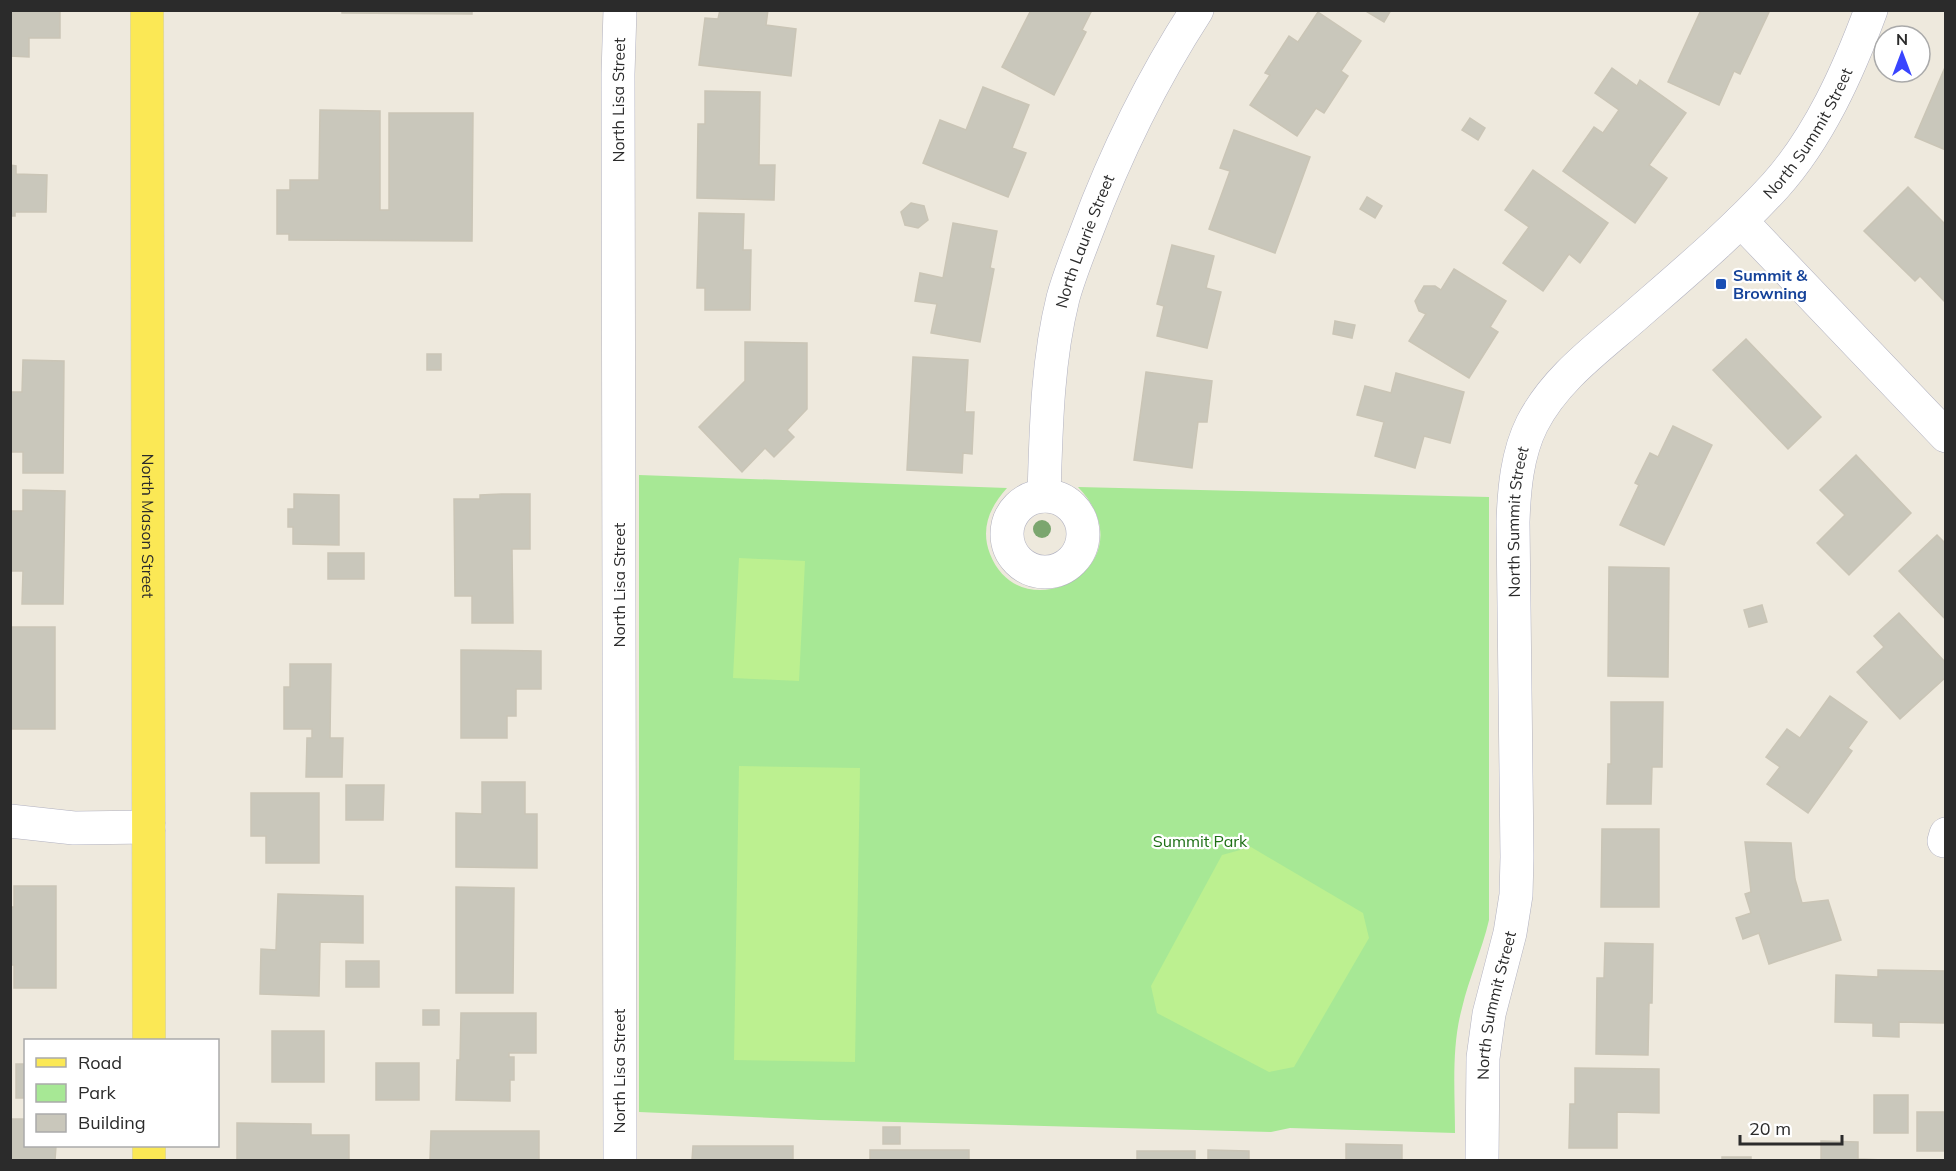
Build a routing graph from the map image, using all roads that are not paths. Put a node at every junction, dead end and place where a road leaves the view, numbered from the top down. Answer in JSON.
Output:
{"nodes":[{"id":1,"x":147,"y":10,"type":"edge"},
{"id":2,"x":620,"y":10,"type":"edge"},
{"id":3,"x":1197,"y":10,"type":"edge"},
{"id":4,"x":1871,"y":10,"type":"edge"},
{"id":5,"x":1741,"y":221,"type":"junction"},
{"id":6,"x":1946,"y":436,"type":"edge"},
{"id":7,"x":1044,"y":496,"type":"dead end"},
{"id":8,"x":10,"y":821,"type":"edge"},
{"id":9,"x":148,"y":827,"type":"junction"},
{"id":10,"x":149,"y":1039,"type":"edge"},
{"id":11,"x":620,"y":1161,"type":"edge"},
{"id":12,"x":1482,"y":1161,"type":"edge"}],
"edges":[{"from":1,"to":9,"type":"main road","name":"North Mason Street"},
{"from":2,"to":11,"type":"street","name":"North Lisa Street"},
{"from":3,"to":7,"type":"street","name":"North Laurie Street"},
{"from":4,"to":5,"type":"street","name":"North Summit Street"},
{"from":5,"to":6,"type":"street"},
{"from":5,"to":12,"type":"street","name":"North Summit Street"},
{"from":8,"to":9,"type":"street"},
{"from":9,"to":10,"type":"main road","name":"North Mason Street"}]}
